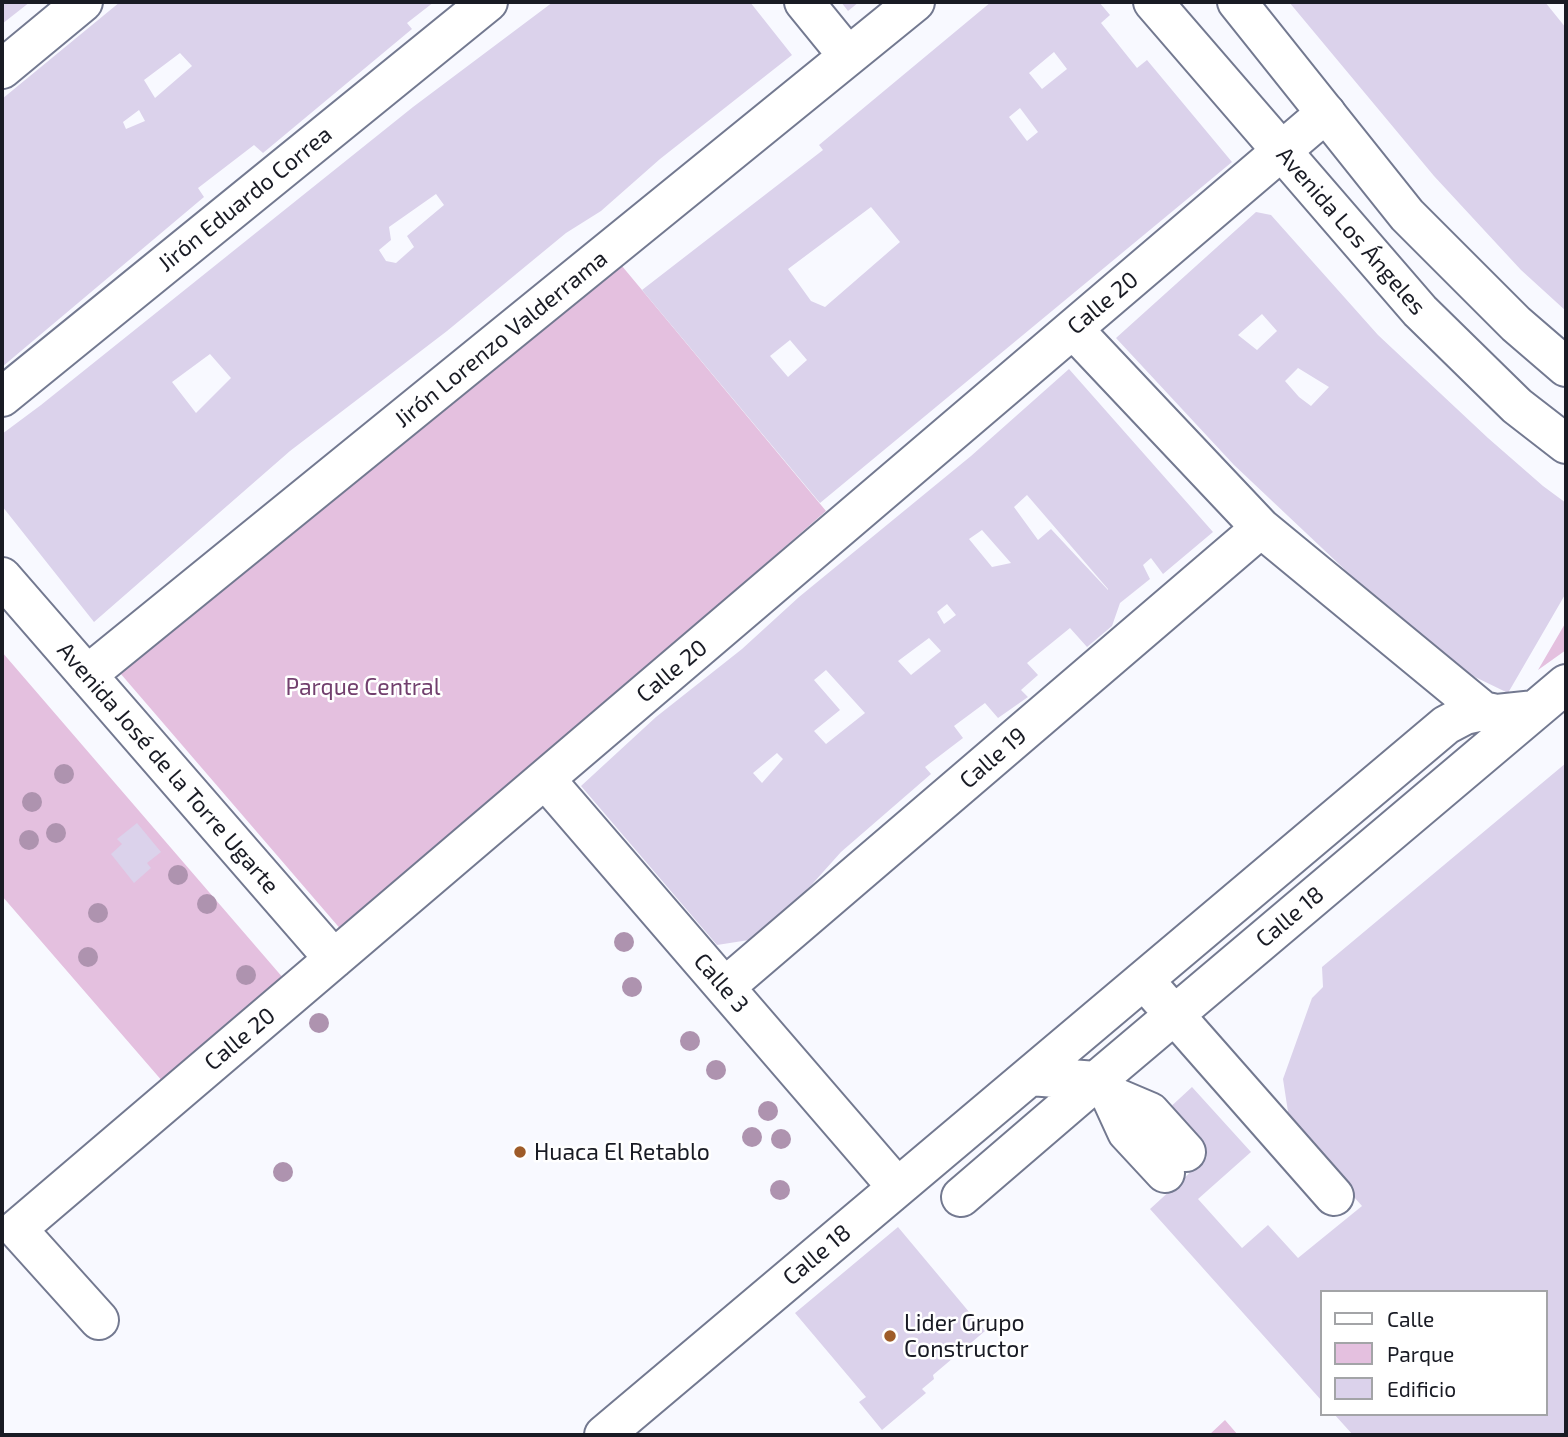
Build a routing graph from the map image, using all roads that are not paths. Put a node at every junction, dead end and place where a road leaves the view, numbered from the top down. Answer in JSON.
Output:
{"nodes":[{"id":1,"x":83,"y":2,"type":"edge"},
{"id":2,"x":488,"y":2,"type":"edge"},
{"id":3,"x":804,"y":2,"type":"edge"},
{"id":4,"x":915,"y":2,"type":"edge"},
{"id":5,"x":1153,"y":2,"type":"edge"},
{"id":6,"x":1237,"y":2,"type":"edge"},
{"id":7,"x":848,"y":56,"type":"junction"},
{"id":8,"x":2,"y":69,"type":"edge"},
{"id":9,"x":1326,"y":113,"type":"junction"},
{"id":10,"x":1281,"y":152,"type":"junction"},
{"id":11,"x":1073,"y":329,"type":"junction"},
{"id":12,"x":1566,"y":367,"type":"edge"},
{"id":13,"x":2,"y":397,"type":"edge"},
{"id":14,"x":1566,"y":444,"type":"edge"},
{"id":15,"x":1261,"y":528,"type":"junction"},
{"id":16,"x":2,"y":577,"type":"edge"},
{"id":17,"x":87,"y":675,"type":"junction"},
{"id":18,"x":1566,"y":684,"type":"edge"},
{"id":19,"x":1535,"y":710,"type":"junction"},
{"id":20,"x":1483,"y":711,"type":"junction"},
{"id":21,"x":545,"y":779,"type":"junction"},
{"id":22,"x":334,"y":959,"type":"junction"},
{"id":23,"x":1144,"y":980,"type":"junction"},
{"id":24,"x":725,"y":987,"type":"junction"},
{"id":25,"x":1174,"y":1014,"type":"junction"},
{"id":26,"x":1030,"y":1076,"type":"junction"},
{"id":27,"x":1103,"y":1088,"type":"junction"},
{"id":28,"x":1176,"y":1163,"type":"dead end"},
{"id":29,"x":897,"y":1187,"type":"junction"},
{"id":30,"x":961,"y":1196,"type":"dead end"},
{"id":31,"x":1334,"y":1196,"type":"dead end"},
{"id":32,"x":99,"y":1320,"type":"dead end"},
{"id":33,"x":604,"y":1435,"type":"edge"}],
"edges":[{"from":1,"to":8,"type":"street"},
{"from":2,"to":13,"type":"street","name":"Jirón Eduardo Correa"},
{"from":3,"to":7,"type":"street"},
{"from":4,"to":7,"type":"street","name":"Jirón Lorenzo Valderrama"},
{"from":5,"to":10,"type":"street","name":"Avenida Los Ángeles"},
{"from":6,"to":9,"type":"street"},
{"from":7,"to":17,"type":"street","name":"Jirón Lorenzo Valderrama"},
{"from":9,"to":10,"type":"street","name":"Calle 20"},
{"from":9,"to":12,"type":"street"},
{"from":10,"to":11,"type":"street","name":"Calle 20"},
{"from":10,"to":14,"type":"street","name":"Avenida Los Ángeles"},
{"from":11,"to":15,"type":"street"},
{"from":11,"to":21,"type":"street","name":"Calle 20"},
{"from":15,"to":20,"type":"street"},
{"from":15,"to":24,"type":"street","name":"Calle 19"},
{"from":16,"to":17,"type":"street","name":"Avenida José de la Torre Ugarte"},
{"from":17,"to":22,"type":"street","name":"Avenida José de la Torre Ugarte"},
{"from":18,"to":19,"type":"street","name":"Calle 18"},
{"from":19,"to":20,"type":"street","name":"Calle 18"},
{"from":19,"to":25,"type":"street","name":"Calle 18"},
{"from":20,"to":23,"type":"street","name":"Calle 18"},
{"from":21,"to":22,"type":"street","name":"Calle 20"},
{"from":21,"to":24,"type":"street","name":"Calle 3"},
{"from":22,"to":32,"type":"street","name":"Calle 20"},
{"from":23,"to":25,"type":"street"},
{"from":23,"to":26,"type":"street","name":"Calle 18"},
{"from":24,"to":29,"type":"street","name":"Calle 3"},
{"from":25,"to":27,"type":"street","name":"Calle 18"},
{"from":25,"to":31,"type":"street"},
{"from":26,"to":27,"type":"street"},
{"from":26,"to":29,"type":"street","name":"Calle 18"},
{"from":27,"to":28,"type":"street"},
{"from":27,"to":30,"type":"street","name":"Calle 18"},
{"from":29,"to":33,"type":"street","name":"Calle 18"}]}
